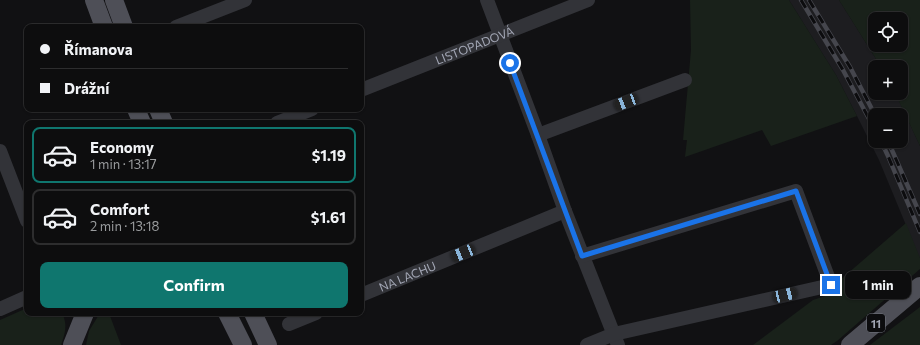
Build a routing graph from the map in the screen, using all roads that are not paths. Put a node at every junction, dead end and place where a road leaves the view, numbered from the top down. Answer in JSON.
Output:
{"nodes":[{"id":1,"x":94,"y":0,"type":"edge"},
{"id":2,"x":114,"y":0,"type":"edge"},
{"id":3,"x":245,"y":0,"type":"edge"},
{"id":4,"x":487,"y":0,"type":"edge"},
{"id":5,"x":588,"y":0,"type":"edge"},
{"id":6,"x":103,"y":24,"type":"edge"},
{"id":7,"x":123,"y":24,"type":"edge"},
{"id":8,"x":184,"y":24,"type":"edge"},
{"id":9,"x":499,"y":34,"type":"junction"},
{"id":10,"x":685,"y":80,"type":"dead end"},
{"id":11,"x":364,"y":89,"type":"edge"},
{"id":12,"x":304,"y":112,"type":"edge"},
{"id":13,"x":284,"y":120,"type":"edge"},
{"id":14,"x":538,"y":135,"type":"junction"},
{"id":15,"x":0,"y":151,"type":"edge"},
{"id":16,"x":565,"y":211,"type":"junction"},
{"id":17,"x":24,"y":214,"type":"edge"},
{"id":18,"x":582,"y":256,"type":"junction"},
{"id":19,"x":920,"y":286,"type":"edge"},
{"id":20,"x":364,"y":293,"type":"edge"},
{"id":21,"x":24,"y":298,"type":"edge"},
{"id":22,"x":0,"y":309,"type":"edge"},
{"id":23,"x":84,"y":316,"type":"edge"},
{"id":24,"x":228,"y":316,"type":"edge"},
{"id":25,"x":254,"y":316,"type":"edge"},
{"id":26,"x":309,"y":316,"type":"edge"},
{"id":27,"x":289,"y":324,"type":"dead end"},
{"id":28,"x":616,"y":339,"type":"edge"},
{"id":29,"x":72,"y":345,"type":"edge"},
{"id":30,"x":243,"y":345,"type":"edge"},
{"id":31,"x":268,"y":345,"type":"edge"},
{"id":32,"x":587,"y":345,"type":"edge"},
{"id":33,"x":850,"y":345,"type":"edge"}],
"edges":[{"from":1,"to":6,"type":"main road"},
{"from":2,"to":7,"type":"main road"},
{"from":3,"to":8,"type":"street"},
{"from":4,"to":9,"type":"street"},
{"from":5,"to":9,"type":"street","name":"LISTOPADOVÁ"},
{"from":9,"to":11,"type":"street","name":"LISTOPADOVÁ"},
{"from":9,"to":14,"type":"street"},
{"from":10,"to":14,"type":"street"},
{"from":12,"to":13,"type":"street"},
{"from":14,"to":16,"type":"street"},
{"from":15,"to":17,"type":"street"},
{"from":16,"to":18,"type":"street"},
{"from":16,"to":20,"type":"street","name":"NA LACHU"},
{"from":18,"to":28,"type":"street"},
{"from":18,"to":28,"type":"street"},
{"from":19,"to":33,"type":"main road","number":"11"},
{"from":21,"to":22,"type":"street"},
{"from":23,"to":29,"type":"main road"},
{"from":24,"to":30,"type":"main road"},
{"from":25,"to":31,"type":"main road"},
{"from":26,"to":27,"type":"street"},
{"from":28,"to":32,"type":"street"}]}
